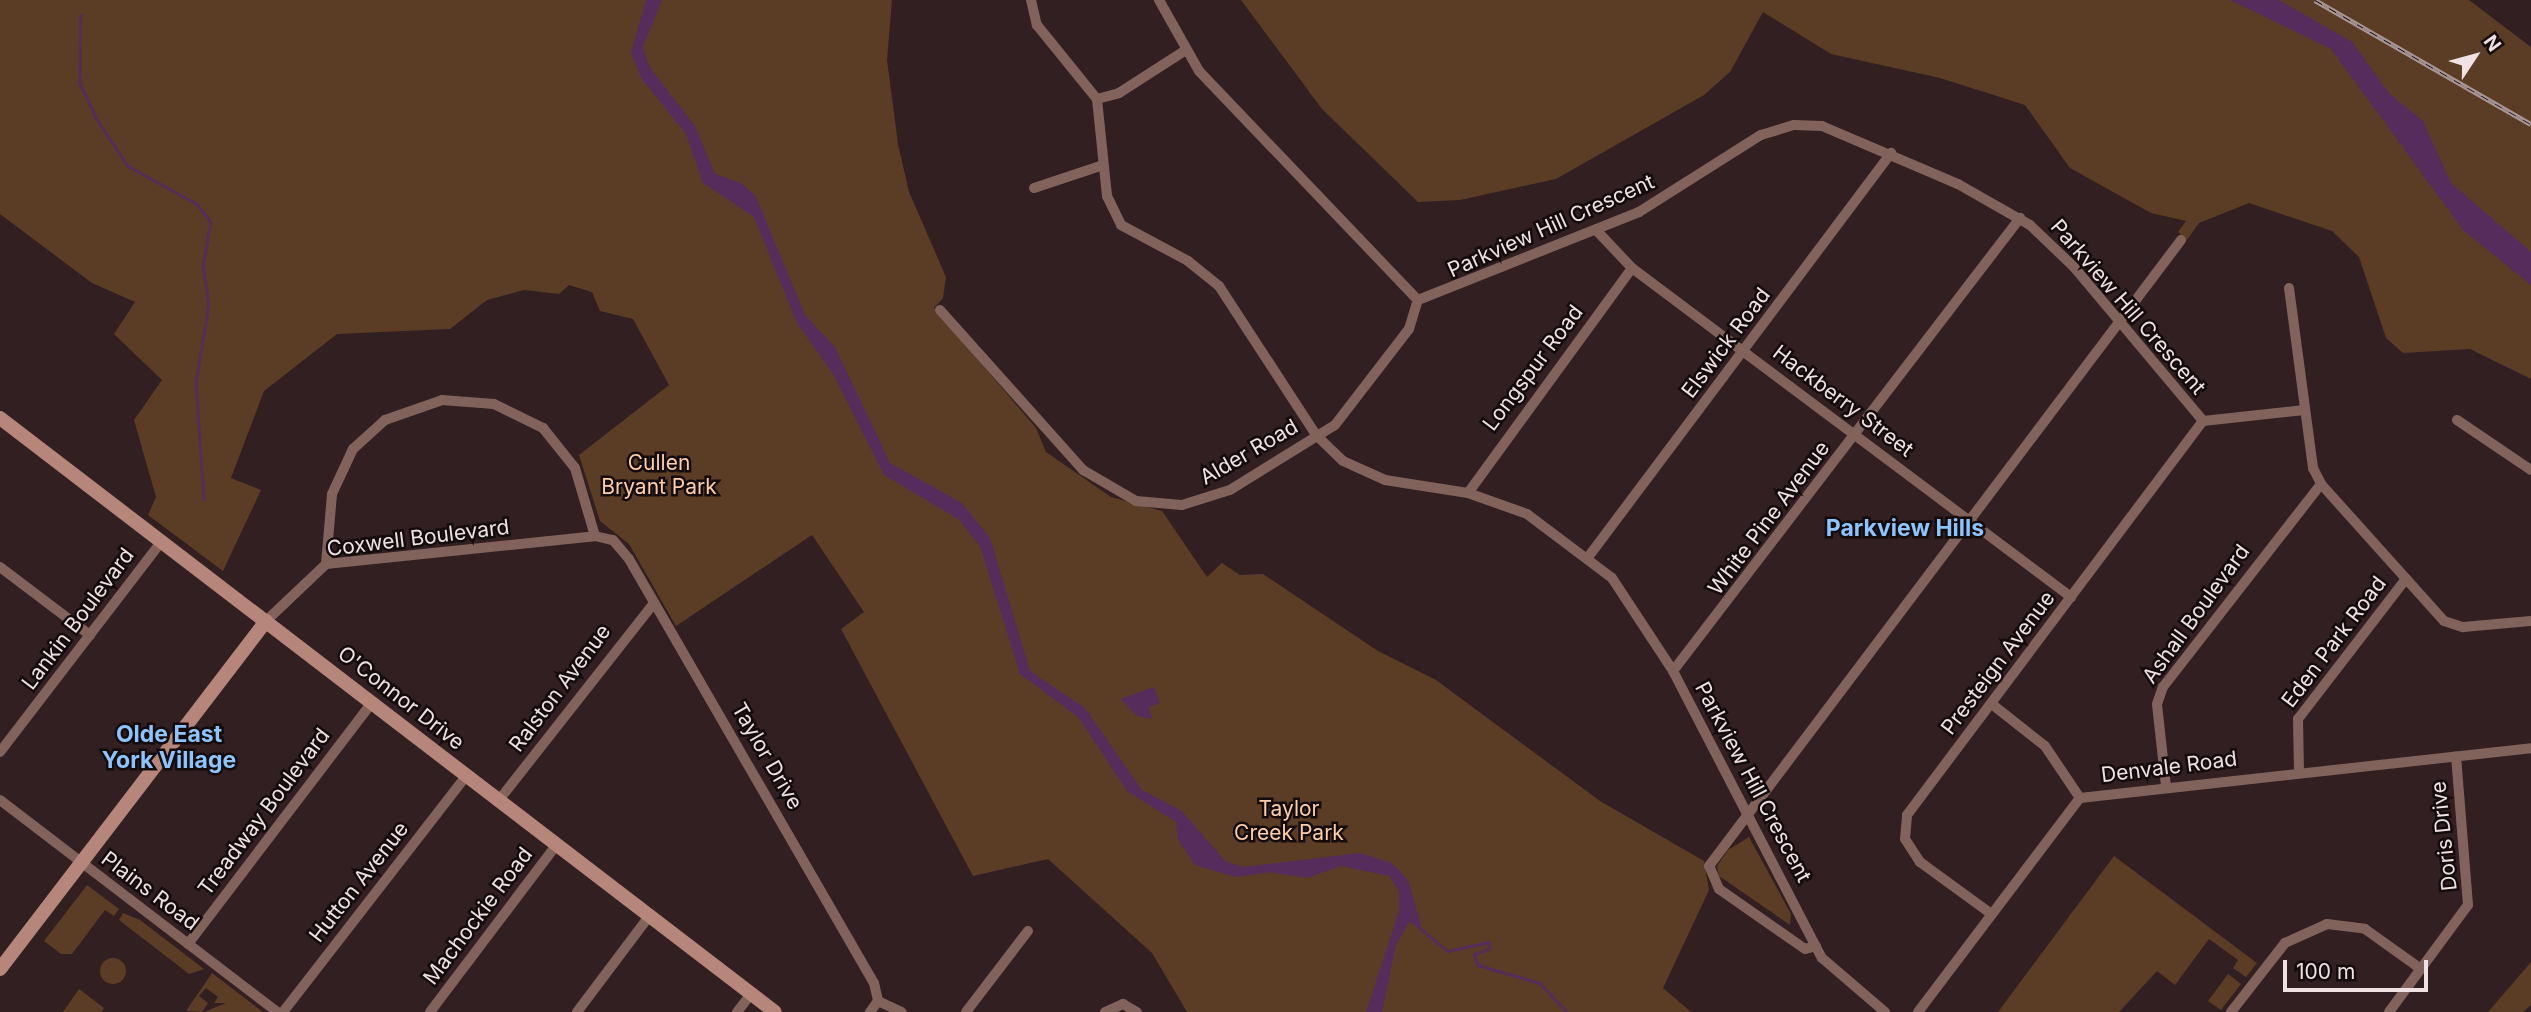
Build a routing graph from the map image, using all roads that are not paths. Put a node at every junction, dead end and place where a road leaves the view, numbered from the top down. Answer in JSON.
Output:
{"nodes":[{"id":1,"x":1031,"y":0,"type":"edge"},
{"id":2,"x":1159,"y":0,"type":"edge"},
{"id":3,"x":1186,"y":50,"type":"junction"},
{"id":4,"x":1097,"y":99,"type":"junction"},
{"id":5,"x":1891,"y":153,"type":"junction"},
{"id":6,"x":1103,"y":165,"type":"junction"},
{"id":7,"x":1034,"y":188,"type":"dead end"},
{"id":8,"x":2020,"y":218,"type":"junction"},
{"id":9,"x":1597,"y":231,"type":"junction"},
{"id":10,"x":2181,"y":240,"type":"dead end"},
{"id":11,"x":1632,"y":268,"type":"junction"},
{"id":12,"x":2289,"y":288,"type":"dead end"},
{"id":13,"x":1418,"y":300,"type":"junction"},
{"id":14,"x":940,"y":310,"type":"dead end"},
{"id":15,"x":2119,"y":322,"type":"junction"},
{"id":16,"x":1744,"y":351,"type":"junction"},
{"id":17,"x":2304,"y":410,"type":"junction"},
{"id":18,"x":2203,"y":421,"type":"junction"},
{"id":19,"x":2457,"y":421,"type":"dead end"},
{"id":20,"x":2,"y":422,"type":"edge"},
{"id":21,"x":1316,"y":435,"type":"junction"},
{"id":22,"x":1856,"y":435,"type":"junction"},
{"id":23,"x":2531,"y":470,"type":"edge"},
{"id":24,"x":2321,"y":484,"type":"junction"},
{"id":25,"x":1468,"y":493,"type":"junction"},
{"id":26,"x":1968,"y":519,"type":"junction"},
{"id":27,"x":595,"y":536,"type":"junction"},
{"id":28,"x":160,"y":542,"type":"junction"},
{"id":29,"x":1589,"y":556,"type":"junction"},
{"id":30,"x":326,"y":564,"type":"junction"},
{"id":31,"x":0,"y":567,"type":"edge"},
{"id":32,"x":2406,"y":579,"type":"junction"},
{"id":33,"x":2071,"y":597,"type":"junction"},
{"id":34,"x":654,"y":603,"type":"junction"},
{"id":35,"x":266,"y":621,"type":"junction"},
{"id":36,"x":2531,"y":621,"type":"edge"},
{"id":37,"x":90,"y":635,"type":"junction"},
{"id":38,"x":1673,"y":671,"type":"junction"},
{"id":39,"x":370,"y":705,"type":"junction"},
{"id":40,"x":1993,"y":705,"type":"junction"},
{"id":41,"x":2531,"y":748,"type":"edge"},
{"id":42,"x":0,"y":752,"type":"edge"},
{"id":43,"x":2456,"y":756,"type":"junction"},
{"id":44,"x":2298,"y":771,"type":"junction"},
{"id":45,"x":467,"y":775,"type":"junction"},
{"id":46,"x":2166,"y":786,"type":"junction"},
{"id":47,"x":2080,"y":798,"type":"junction"},
{"id":48,"x":0,"y":800,"type":"edge"},
{"id":49,"x":499,"y":800,"type":"junction"},
{"id":50,"x":1748,"y":813,"type":"junction"},
{"id":51,"x":557,"y":844,"type":"junction"},
{"id":52,"x":81,"y":862,"type":"junction"},
{"id":53,"x":1990,"y":914,"type":"junction"},
{"id":54,"x":649,"y":915,"type":"junction"},
{"id":55,"x":1028,"y":931,"type":"dead end"},
{"id":56,"x":188,"y":944,"type":"junction"},
{"id":57,"x":1816,"y":946,"type":"junction"},
{"id":58,"x":0,"y":969,"type":"edge"},
{"id":59,"x":2421,"y":969,"type":"junction"},
{"id":60,"x":751,"y":994,"type":"junction"},
{"id":61,"x":878,"y":1001,"type":"junction"},
{"id":62,"x":277,"y":1012,"type":"edge"},
{"id":63,"x":283,"y":1012,"type":"edge"},
{"id":64,"x":430,"y":1012,"type":"edge"},
{"id":65,"x":577,"y":1012,"type":"edge"},
{"id":66,"x":737,"y":1012,"type":"edge"},
{"id":67,"x":775,"y":1012,"type":"edge"},
{"id":68,"x":870,"y":1012,"type":"edge"},
{"id":69,"x":902,"y":1012,"type":"edge"},
{"id":70,"x":966,"y":1012,"type":"edge"},
{"id":71,"x":1105,"y":1012,"type":"edge"},
{"id":72,"x":1137,"y":1012,"type":"edge"},
{"id":73,"x":1885,"y":1012,"type":"edge"},
{"id":74,"x":1918,"y":1012,"type":"edge"},
{"id":75,"x":2231,"y":1012,"type":"edge"},
{"id":76,"x":2389,"y":1012,"type":"edge"}],
"edges":[{"from":1,"to":4,"type":"street"},
{"from":2,"to":3,"type":"street"},
{"from":3,"to":4,"type":"street"},
{"from":3,"to":13,"type":"street"},
{"from":4,"to":6,"type":"street","name":"Parkview Hill Crescent"},
{"from":5,"to":8,"type":"street","name":"Parkview Hill Crescent"},
{"from":5,"to":9,"type":"street","name":"Parkview Hill Crescent"},
{"from":5,"to":16,"type":"street","name":"Elswick Road"},
{"from":6,"to":7,"type":"street"},
{"from":6,"to":21,"type":"street","name":"Parkview Hill Crescent"},
{"from":8,"to":15,"type":"street","name":"Parkview Hill Crescent"},
{"from":8,"to":22,"type":"street","name":"White Pine Avenue"},
{"from":9,"to":11,"type":"street","name":"Hackberry Street"},
{"from":9,"to":13,"type":"street","name":"Parkview Hill Crescent"},
{"from":10,"to":15,"type":"street"},
{"from":11,"to":16,"type":"street","name":"Hackberry Street"},
{"from":11,"to":25,"type":"street","name":"Longspur Road"},
{"from":12,"to":17,"type":"street"},
{"from":13,"to":21,"type":"street","name":"Alder Road"},
{"from":14,"to":21,"type":"street","name":"Alder Road"},
{"from":15,"to":18,"type":"street","name":"Parkview Hill Crescent"},
{"from":15,"to":26,"type":"street"},
{"from":16,"to":22,"type":"street","name":"Hackberry Street"},
{"from":16,"to":29,"type":"street","name":"Elswick Road"},
{"from":17,"to":18,"type":"street","name":"Parkview Hill Crescent"},
{"from":17,"to":24,"type":"street"},
{"from":18,"to":33,"type":"street","name":"Presteign Avenue"},
{"from":19,"to":23,"type":"street"},
{"from":20,"to":28,"type":"main road","name":"O'Connor Drive"},
{"from":21,"to":25,"type":"street","name":"Parkview Hill Crescent"},
{"from":22,"to":26,"type":"street","name":"Hackberry Street"},
{"from":22,"to":38,"type":"street","name":"White Pine Avenue"},
{"from":24,"to":32,"type":"street"},
{"from":24,"to":46,"type":"street","name":"Ashall Boulevard"},
{"from":25,"to":29,"type":"street","name":"Parkview Hill Crescent"},
{"from":26,"to":33,"type":"street","name":"Hackberry Street"},
{"from":26,"to":50,"type":"street"},
{"from":27,"to":30,"type":"street","name":"Coxwell Boulevard"},
{"from":27,"to":30,"type":"street"},
{"from":27,"to":34,"type":"street","name":"Taylor Drive"},
{"from":28,"to":35,"type":"main road","name":"O'Connor Drive"},
{"from":28,"to":37,"type":"street","name":"Lankin Boulevard"},
{"from":29,"to":38,"type":"street","name":"Parkview Hill Crescent"},
{"from":30,"to":35,"type":"street","name":"Coxwell Boulevard"},
{"from":31,"to":37,"type":"street"},
{"from":32,"to":36,"type":"street"},
{"from":32,"to":44,"type":"street","name":"Eden Park Road"},
{"from":33,"to":40,"type":"street","name":"Presteign Avenue"},
{"from":34,"to":49,"type":"street","name":"Ralston Avenue"},
{"from":34,"to":61,"type":"street","name":"Taylor Drive"},
{"from":35,"to":39,"type":"main road","name":"O'Connor Drive"},
{"from":35,"to":52,"type":"main road"},
{"from":37,"to":42,"type":"street","name":"Lankin Boulevard"},
{"from":38,"to":50,"type":"street","name":"Parkview Hill Crescent"},
{"from":39,"to":45,"type":"main road","name":"O'Connor Drive"},
{"from":39,"to":56,"type":"street","name":"Treadway Boulevard"},
{"from":40,"to":47,"type":"street"},
{"from":40,"to":53,"type":"street","name":"Presteign Avenue"},
{"from":41,"to":43,"type":"street","name":"Denvale Road"},
{"from":43,"to":44,"type":"street","name":"Denvale Road"},
{"from":43,"to":59,"type":"street","name":"Doris Drive"},
{"from":44,"to":46,"type":"street","name":"Denvale Road"},
{"from":45,"to":49,"type":"main road","name":"O'Connor Drive"},
{"from":45,"to":63,"type":"street","name":"Hutton Avenue"},
{"from":46,"to":47,"type":"street","name":"Denvale Road"},
{"from":47,"to":53,"type":"street","name":"Denvale Road"},
{"from":48,"to":52,"type":"street","name":"Plains Road"},
{"from":49,"to":51,"type":"main road","name":"O'Connor Drive"},
{"from":50,"to":57,"type":"street","name":"Parkview Hill Crescent"},
{"from":50,"to":57,"type":"street"},
{"from":51,"to":54,"type":"main road","name":"O'Connor Drive"},
{"from":51,"to":64,"type":"street","name":"Machockie Road"},
{"from":52,"to":56,"type":"street","name":"Plains Road"},
{"from":52,"to":58,"type":"main road"},
{"from":53,"to":74,"type":"street","name":"Denvale Road"},
{"from":54,"to":60,"type":"main road","name":"O'Connor Drive"},
{"from":54,"to":65,"type":"street"},
{"from":55,"to":70,"type":"street"},
{"from":56,"to":62,"type":"street","name":"Plains Road"},
{"from":57,"to":73,"type":"street","name":"Parkview Hill Crescent"},
{"from":59,"to":75,"type":"street"},
{"from":59,"to":76,"type":"street","name":"Doris Drive"},
{"from":60,"to":66,"type":"street"},
{"from":60,"to":67,"type":"main road","name":"O'Connor Drive"},
{"from":61,"to":68,"type":"street"},
{"from":61,"to":69,"type":"street"},
{"from":71,"to":72,"type":"street"}]}
